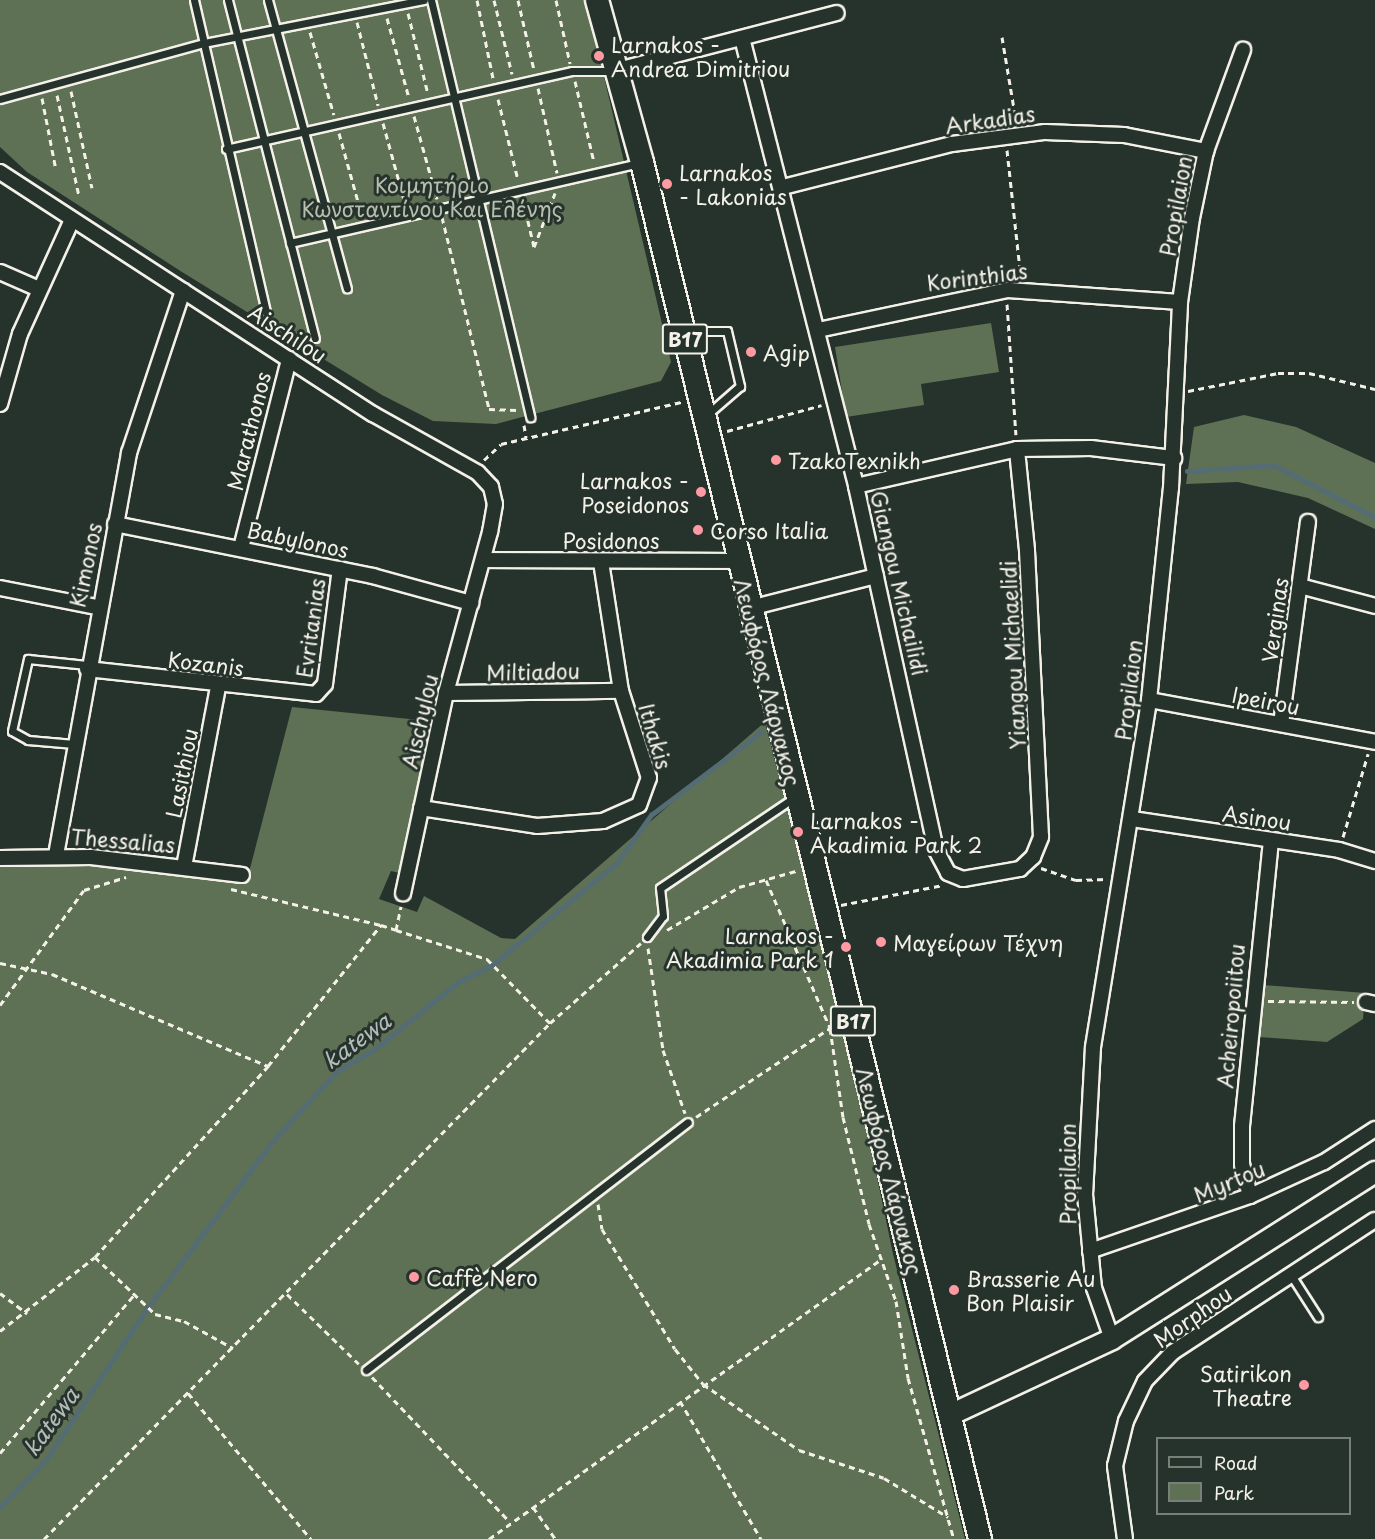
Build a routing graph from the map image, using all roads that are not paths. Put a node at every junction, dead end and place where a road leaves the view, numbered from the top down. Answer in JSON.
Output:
{"nodes":[{"id":1,"x":194,"y":0,"type":"edge"},
{"id":2,"x":228,"y":0,"type":"edge"},
{"id":3,"x":268,"y":0,"type":"edge"},
{"id":4,"x":424,"y":0,"type":"edge"},
{"id":5,"x":431,"y":0,"type":"edge"},
{"id":6,"x":597,"y":0,"type":"edge"},
{"id":7,"x":837,"y":13,"type":"dead end"},
{"id":8,"x":276,"y":28,"type":"junction"},
{"id":9,"x":239,"y":36,"type":"junction"},
{"id":10,"x":742,"y":38,"type":"junction"},
{"id":11,"x":204,"y":44,"type":"junction"},
{"id":12,"x":1243,"y":50,"type":"dead end"},
{"id":13,"x":614,"y":71,"type":"junction"},
{"id":14,"x":0,"y":99,"type":"edge"},
{"id":15,"x":456,"y":99,"type":"junction"},
{"id":16,"x":303,"y":132,"type":"junction"},
{"id":17,"x":264,"y":140,"type":"junction"},
{"id":18,"x":226,"y":149,"type":"junction"},
{"id":19,"x":1206,"y":152,"type":"junction"},
{"id":20,"x":642,"y":162,"type":"junction"},
{"id":21,"x":0,"y":172,"type":"edge"},
{"id":22,"x":783,"y":188,"type":"junction"},
{"id":23,"x":480,"y":202,"type":"junction"},
{"id":24,"x":72,"y":220,"type":"junction"},
{"id":25,"x":332,"y":234,"type":"junction"},
{"id":26,"x":290,"y":243,"type":"junction"},
{"id":27,"x":0,"y":272,"type":"edge"},
{"id":28,"x":347,"y":288,"type":"dead end"},
{"id":29,"x":39,"y":289,"type":"junction"},
{"id":30,"x":183,"y":291,"type":"junction"},
{"id":31,"x":1180,"y":302,"type":"junction"},
{"id":32,"x":266,"y":312,"type":"dead end"},
{"id":33,"x":818,"y":330,"type":"junction"},
{"id":34,"x":683,"y":331,"type":"junction"},
{"id":35,"x":315,"y":338,"type":"dead end"},
{"id":36,"x":289,"y":359,"type":"junction"},
{"id":37,"x":0,"y":404,"type":"edge"},
{"id":38,"x":530,"y":417,"type":"dead end"},
{"id":39,"x":703,"y":417,"type":"junction"},
{"id":40,"x":1017,"y":448,"type":"junction"},
{"id":41,"x":1174,"y":458,"type":"junction"},
{"id":42,"x":856,"y":486,"type":"junction"},
{"id":43,"x":1308,"y":522,"type":"dead end"},
{"id":44,"x":115,"y":524,"type":"junction"},
{"id":45,"x":241,"y":548,"type":"junction"},
{"id":46,"x":484,"y":560,"type":"junction"},
{"id":47,"x":737,"y":561,"type":"junction"},
{"id":48,"x":601,"y":562,"type":"junction"},
{"id":49,"x":340,"y":569,"type":"junction"},
{"id":50,"x":876,"y":576,"type":"junction"},
{"id":51,"x":1300,"y":586,"type":"junction"},
{"id":52,"x":0,"y":588,"type":"edge"},
{"id":53,"x":471,"y":603,"type":"junction"},
{"id":54,"x":1375,"y":606,"type":"edge"},
{"id":55,"x":97,"y":607,"type":"junction"},
{"id":56,"x":750,"y":608,"type":"junction"},
{"id":57,"x":87,"y":667,"type":"junction"},
{"id":58,"x":218,"y":687,"type":"junction"},
{"id":59,"x":621,"y":691,"type":"junction"},
{"id":60,"x":321,"y":692,"type":"joint"},
{"id":61,"x":446,"y":693,"type":"junction"},
{"id":62,"x":1149,"y":700,"type":"junction"},
{"id":63,"x":1281,"y":724,"type":"junction"},
{"id":64,"x":1373,"y":741,"type":"edge"},
{"id":65,"x":74,"y":744,"type":"junction"},
{"id":66,"x":797,"y":796,"type":"junction"},
{"id":67,"x":421,"y":808,"type":"junction"},
{"id":68,"x":1132,"y":819,"type":"junction"},
{"id":69,"x":1271,"y":840,"type":"junction"},
{"id":70,"x":56,"y":855,"type":"junction"},
{"id":71,"x":0,"y":858,"type":"edge"},
{"id":72,"x":1375,"y":861,"type":"edge"},
{"id":73,"x":184,"y":867,"type":"junction"},
{"id":74,"x":242,"y":875,"type":"dead end"},
{"id":75,"x":955,"y":878,"type":"joint"},
{"id":76,"x":403,"y":893,"type":"road end"},
{"id":77,"x":647,"y":937,"type":"road end"},
{"id":78,"x":688,"y":1122,"type":"road end"},
{"id":79,"x":1375,"y":1129,"type":"edge"},
{"id":80,"x":1375,"y":1172,"type":"edge"},
{"id":81,"x":1250,"y":1196,"type":"junction"},
{"id":82,"x":1375,"y":1220,"type":"edge"},
{"id":83,"x":1090,"y":1251,"type":"junction"},
{"id":84,"x":1291,"y":1275,"type":"junction"},
{"id":85,"x":1318,"y":1317,"type":"dead end"},
{"id":86,"x":1112,"y":1339,"type":"junction"},
{"id":87,"x":366,"y":1370,"type":"road end"},
{"id":88,"x":950,"y":1415,"type":"junction"},
{"id":89,"x":980,"y":1539,"type":"edge"},
{"id":90,"x":1125,"y":1539,"type":"edge"}],
"edges":[{"from":1,"to":11,"type":"lane"},
{"from":2,"to":9,"type":"lane"},
{"from":3,"to":8,"type":"lane"},
{"from":4,"to":8,"type":"lane"},
{"from":5,"to":15,"type":"lane"},
{"from":6,"to":13,"type":"main road","name":"Λεωφόρος Λάρνακος","number":"B17"},
{"from":7,"to":10,"type":"street"},
{"from":8,"to":9,"type":"lane"},
{"from":8,"to":16,"type":"lane"},
{"from":9,"to":11,"type":"lane"},
{"from":9,"to":17,"type":"lane"},
{"from":10,"to":13,"type":"street"},
{"from":10,"to":22,"type":"street","name":"Giangou Michailidi"},
{"from":11,"to":14,"type":"lane"},
{"from":11,"to":18,"type":"lane"},
{"from":12,"to":19,"type":"street","name":"Propilaion"},
{"from":13,"to":15,"type":"lane"},
{"from":13,"to":20,"type":"main road","name":"Λεωφόρος Λάρνακος","number":"B17"},
{"from":15,"to":16,"type":"lane"},
{"from":15,"to":23,"type":"lane"},
{"from":16,"to":17,"type":"lane"},
{"from":16,"to":25,"type":"lane"},
{"from":17,"to":18,"type":"lane"},
{"from":17,"to":26,"type":"lane"},
{"from":18,"to":32,"type":"lane"},
{"from":19,"to":22,"type":"street","name":"Arkadias"},
{"from":19,"to":31,"type":"street","name":"Propilaion"},
{"from":20,"to":23,"type":"lane"},
{"from":20,"to":34,"type":"main road","name":"Λεωφόρος Λάρνακος","number":"B17"},
{"from":21,"to":24,"type":"street","name":"Aischilou"},
{"from":22,"to":33,"type":"street","name":"Giangou Michailidi"},
{"from":23,"to":25,"type":"lane"},
{"from":23,"to":38,"type":"lane"},
{"from":24,"to":29,"type":"street"},
{"from":24,"to":30,"type":"street","name":"Aischilou"},
{"from":25,"to":26,"type":"lane"},
{"from":25,"to":28,"type":"lane"},
{"from":26,"to":35,"type":"lane"},
{"from":27,"to":29,"type":"street"},
{"from":29,"to":37,"type":"street"},
{"from":30,"to":36,"type":"street","name":"Aischilou"},
{"from":30,"to":44,"type":"street","name":"Kimonos"},
{"from":31,"to":33,"type":"street","name":"Korinthias"},
{"from":31,"to":41,"type":"street","name":"Propilaion"},
{"from":33,"to":42,"type":"street","name":"Giangou Michailidi"},
{"from":34,"to":39,"type":"main road","name":"Λεωφόρος Λάρνακος","number":"B17"},
{"from":34,"to":39,"type":"lane"},
{"from":36,"to":45,"type":"street","name":"Marathonos"},
{"from":36,"to":46,"type":"street","name":"Aischilou"},
{"from":39,"to":47,"type":"main road","name":"Λεωφόρος Λάρνακος","number":"B17"},
{"from":40,"to":41,"type":"street"},
{"from":40,"to":42,"type":"street"},
{"from":40,"to":75,"type":"street","name":"Yiangou Michaelidi"},
{"from":41,"to":62,"type":"street","name":"Propilaion"},
{"from":42,"to":50,"type":"street","name":"Giangou Michailidi"},
{"from":43,"to":51,"type":"street","name":"Verginas"},
{"from":44,"to":45,"type":"street","name":"Babylonos"},
{"from":44,"to":55,"type":"street","name":"Kimonos"},
{"from":45,"to":49,"type":"street","name":"Babylonos"},
{"from":46,"to":48,"type":"street","name":"Posidonos"},
{"from":46,"to":53,"type":"street","name":"Aischylou"},
{"from":47,"to":48,"type":"street","name":"Posidonos"},
{"from":47,"to":56,"type":"main road","name":"Λεωφόρος Λάρνακος","number":"B17"},
{"from":48,"to":59,"type":"street","name":"Ithakis"},
{"from":49,"to":53,"type":"street","name":"Babylonos"},
{"from":49,"to":60,"type":"street","name":"Evritanias"},
{"from":50,"to":56,"type":"street"},
{"from":50,"to":75,"type":"street","name":"Giangou Michailidi"},
{"from":51,"to":54,"type":"street"},
{"from":51,"to":63,"type":"street","name":"Verginas"},
{"from":52,"to":55,"type":"street"},
{"from":53,"to":61,"type":"street","name":"Aischylou"},
{"from":55,"to":57,"type":"street","name":"Kimonos"},
{"from":56,"to":66,"type":"main road","name":"Λεωφόρος Λάρνακος","number":"B17"},
{"from":57,"to":58,"type":"street","name":"Kozanis"},
{"from":57,"to":65,"type":"street","name":"Kimonos"},
{"from":57,"to":65,"type":"lane"},
{"from":58,"to":60,"type":"street","name":"Kozanis"},
{"from":58,"to":73,"type":"street","name":"Lasithiou"},
{"from":59,"to":61,"type":"street","name":"Miltiadou"},
{"from":59,"to":67,"type":"street","name":"Ithakis"},
{"from":61,"to":67,"type":"street","name":"Aischylou"},
{"from":62,"to":63,"type":"street","name":"Ipeirou"},
{"from":62,"to":68,"type":"street","name":"Propilaion"},
{"from":63,"to":64,"type":"street","name":"Ipeirou"},
{"from":65,"to":70,"type":"street","name":"Kimonos"},
{"from":66,"to":77,"type":"lane"},
{"from":66,"to":88,"type":"main road","name":"Λεωφόρος Λάρνακος","number":"B17"},
{"from":67,"to":76,"type":"street","name":"Aischylou"},
{"from":68,"to":69,"type":"street","name":"Asinou"},
{"from":68,"to":83,"type":"street","name":"Propilaion"},
{"from":69,"to":72,"type":"street","name":"Asinou"},
{"from":69,"to":81,"type":"street","name":"Acheiropoiitou"},
{"from":70,"to":71,"type":"street","name":"Thessalias"},
{"from":70,"to":73,"type":"street","name":"Thessalias"},
{"from":73,"to":74,"type":"street","name":"Thessalias"},
{"from":78,"to":87,"type":"lane"},
{"from":79,"to":81,"type":"street","name":"Myrtou"},
{"from":80,"to":86,"type":"street"},
{"from":81,"to":83,"type":"street","name":"Myrtou"},
{"from":82,"to":84,"type":"street","name":"Morphou"},
{"from":83,"to":86,"type":"street","name":"Propilaion"},
{"from":84,"to":85,"type":"lane"},
{"from":84,"to":90,"type":"street","name":"Morphou"},
{"from":86,"to":88,"type":"street"},
{"from":88,"to":89,"type":"main road","name":"Λεωφόρος Λάρνακος","number":"B17"}]}
